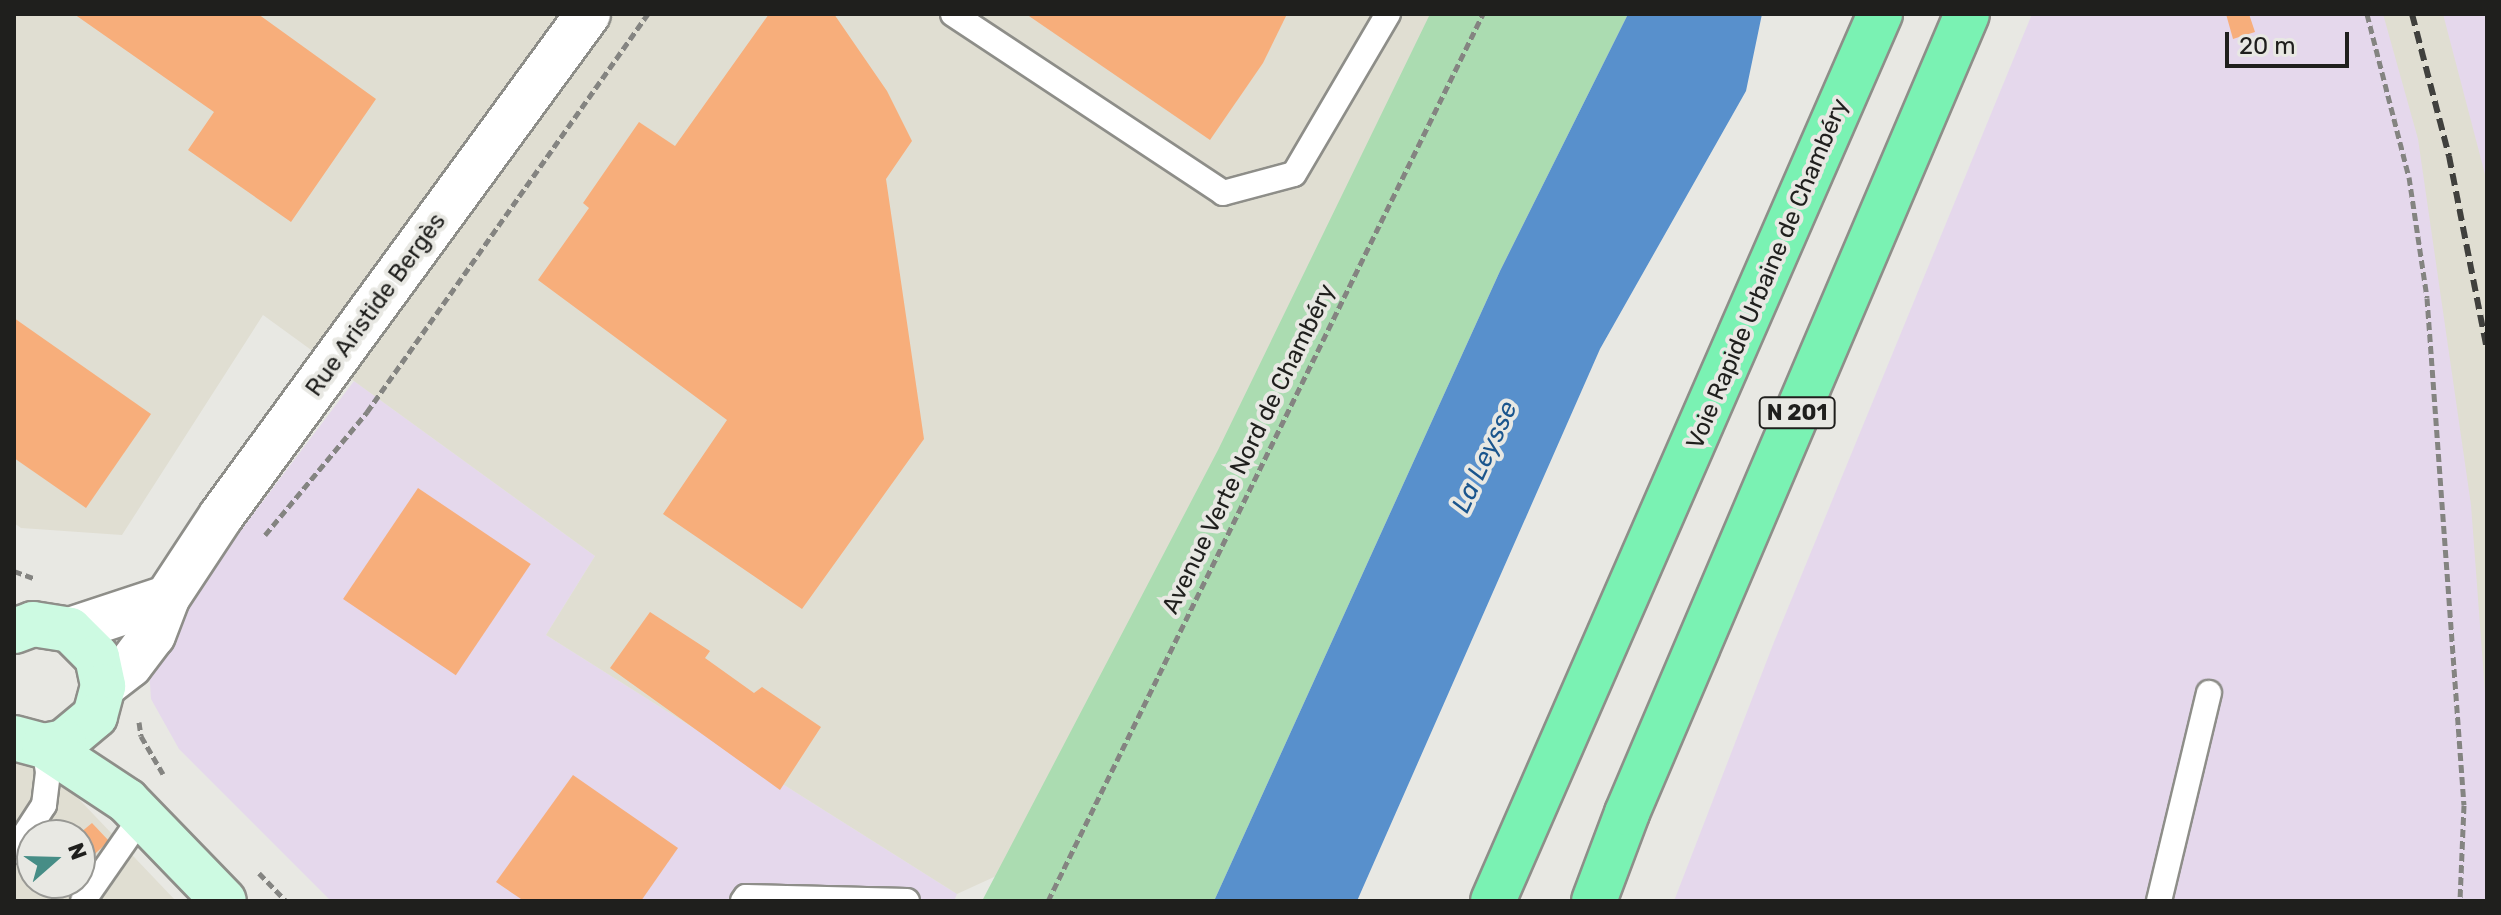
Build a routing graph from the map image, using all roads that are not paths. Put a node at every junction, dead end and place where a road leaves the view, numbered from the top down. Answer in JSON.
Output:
{"nodes":[{"id":1,"x":588,"y":14,"type":"edge"},
{"id":2,"x":953,"y":14,"type":"edge"},
{"id":3,"x":1388,"y":14,"type":"edge"},
{"id":4,"x":1880,"y":14,"type":"edge"},
{"id":5,"x":1967,"y":14,"type":"edge"},
{"id":6,"x":167,"y":598,"type":"junction"},
{"id":7,"x":18,"y":626,"type":"edge"},
{"id":8,"x":70,"y":630,"type":"junction"},
{"id":9,"x":110,"y":689,"type":"junction"},
{"id":10,"x":2209,"y":693,"type":"dead end"},
{"id":11,"x":29,"y":742,"type":"edge"},
{"id":12,"x":134,"y":808,"type":"junction"},
{"id":13,"x":14,"y":851,"type":"edge"},
{"id":14,"x":83,"y":901,"type":"edge"},
{"id":15,"x":224,"y":901,"type":"edge"},
{"id":16,"x":743,"y":901,"type":"edge"},
{"id":17,"x":907,"y":901,"type":"edge"},
{"id":18,"x":1493,"y":901,"type":"edge"},
{"id":19,"x":1592,"y":901,"type":"edge"},
{"id":20,"x":2159,"y":901,"type":"edge"}],
"edges":[{"from":1,"to":6,"type":"street","name":"Rue Aristide Bergès"},
{"from":2,"to":3,"type":"lane"},
{"from":4,"to":18,"type":"highway","name":"Voie Rapide Urbaine de Chambéry"},
{"from":5,"to":19,"type":"highway","number":"N 201"},
{"from":6,"to":8,"type":"street"},
{"from":6,"to":9,"type":"street","name":"Rue Aristide Bergès"},
{"from":7,"to":8,"type":"main road"},
{"from":8,"to":9,"type":"main road"},
{"from":9,"to":11,"type":"main road"},
{"from":9,"to":12,"type":"main road"},
{"from":10,"to":20,"type":"lane"},
{"from":11,"to":12,"type":"main road"},
{"from":11,"to":13,"type":"lane"},
{"from":12,"to":14,"type":"lane"},
{"from":12,"to":15,"type":"main road"},
{"from":16,"to":17,"type":"lane"}]}
